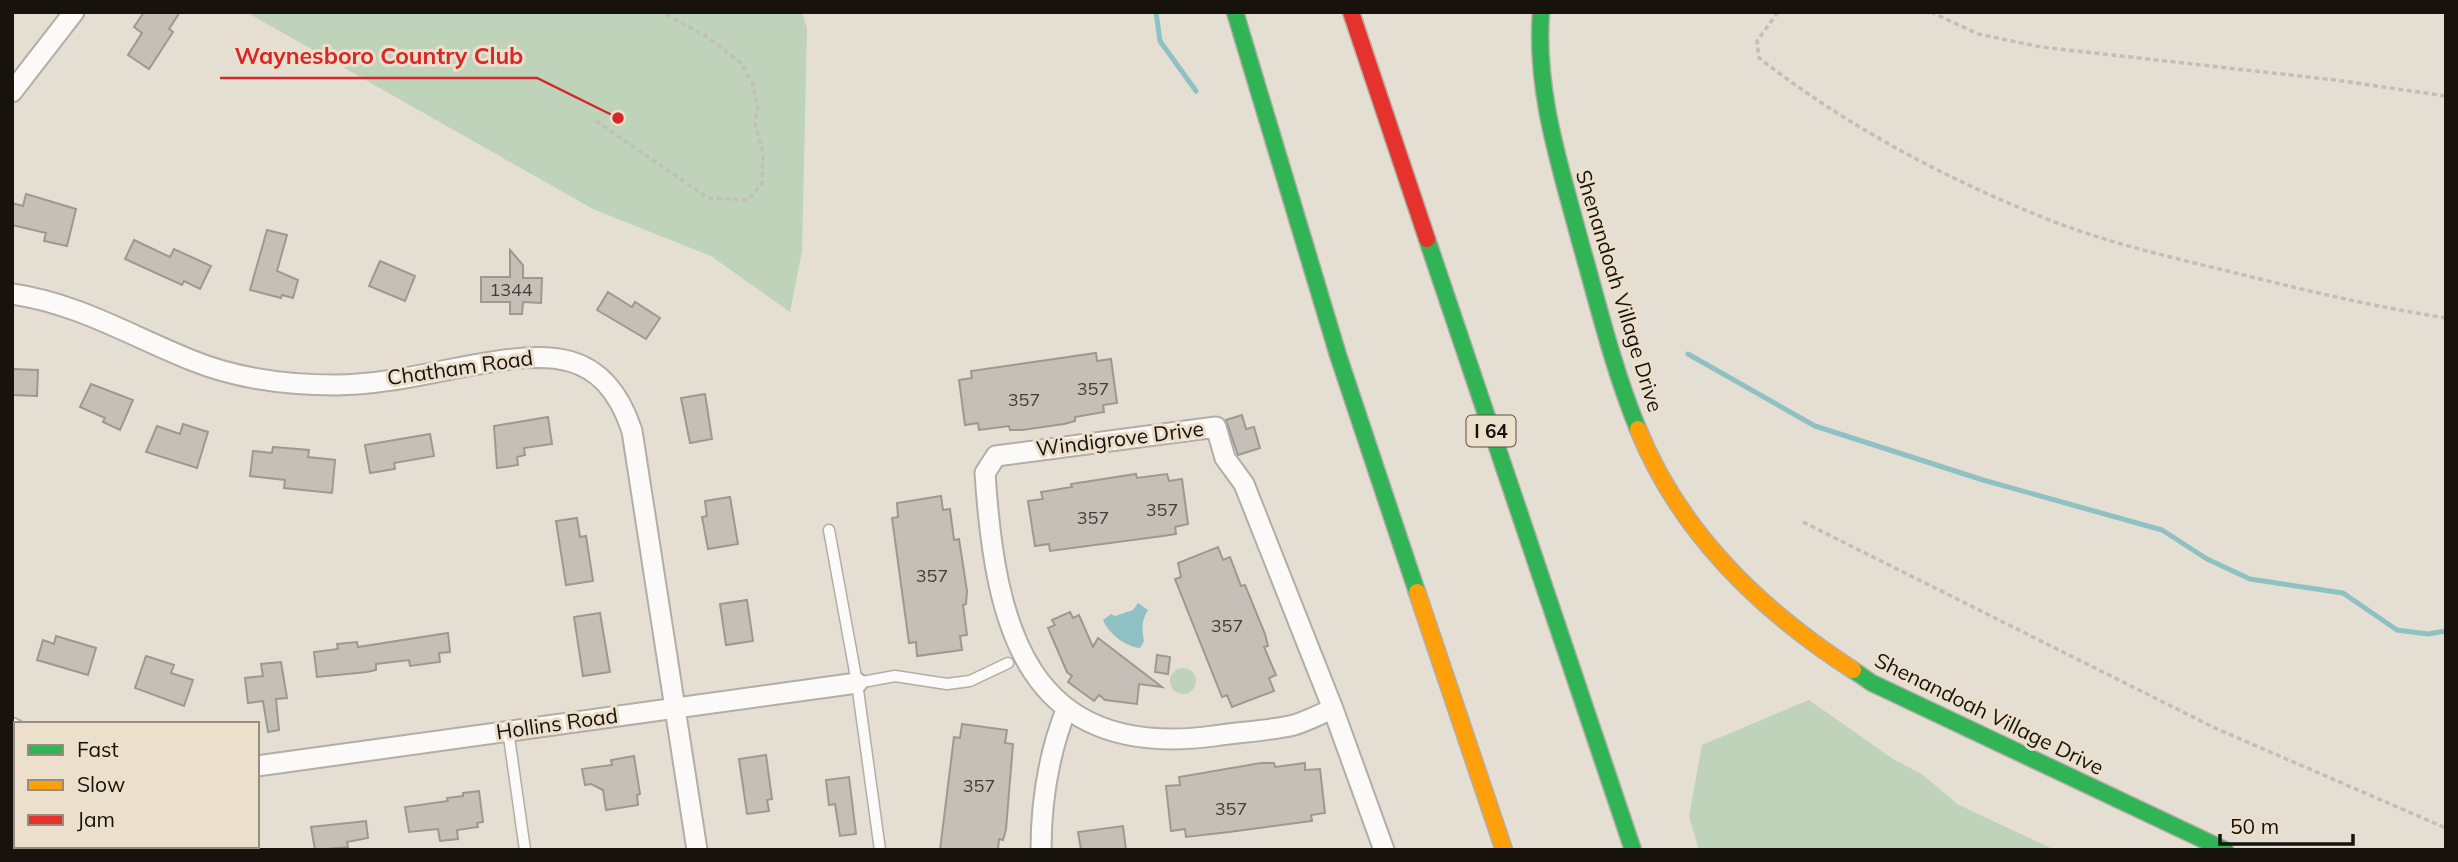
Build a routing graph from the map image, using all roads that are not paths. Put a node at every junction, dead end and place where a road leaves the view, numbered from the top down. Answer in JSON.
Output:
{"nodes":[{"id":1,"x":74,"y":12,"type":"edge"},
{"id":2,"x":1235,"y":12,"type":"edge"},
{"id":3,"x":1350,"y":12,"type":"edge"},
{"id":4,"x":1541,"y":12,"type":"edge"},
{"id":5,"x":12,"y":92,"type":"edge"},
{"id":6,"x":12,"y":294,"type":"edge"},
{"id":7,"x":830,"y":530,"type":"dead end"},
{"id":8,"x":1008,"y":663,"type":"dead end"},
{"id":9,"x":857,"y":683,"type":"junction"},
{"id":10,"x":676,"y":708,"type":"junction"},
{"id":11,"x":1333,"y":709,"type":"junction"},
{"id":12,"x":1066,"y":710,"type":"junction"},
{"id":13,"x":508,"y":730,"type":"junction"},
{"id":14,"x":259,"y":766,"type":"edge"},
{"id":15,"x":525,"y":850,"type":"edge"},
{"id":16,"x":697,"y":850,"type":"edge"},
{"id":17,"x":880,"y":850,"type":"edge"},
{"id":18,"x":1041,"y":850,"type":"edge"},
{"id":19,"x":1384,"y":850,"type":"edge"},
{"id":20,"x":1504,"y":850,"type":"edge"},
{"id":21,"x":1633,"y":850,"type":"edge"},
{"id":22,"x":2225,"y":850,"type":"edge"}],
"edges":[{"from":1,"to":5,"type":"street"},
{"from":2,"to":20,"type":"main road"},
{"from":3,"to":21,"type":"main road","number":"I 64"},
{"from":4,"to":22,"type":"main road","name":"Shenandoah Village Drive"},
{"from":6,"to":10,"type":"street","name":"Chatham Road"},
{"from":7,"to":9,"type":"lane"},
{"from":8,"to":9,"type":"lane"},
{"from":9,"to":10,"type":"street","name":"Hollins Road"},
{"from":9,"to":17,"type":"lane"},
{"from":10,"to":13,"type":"street","name":"Hollins Road"},
{"from":10,"to":16,"type":"street","name":"Chatham Road"},
{"from":11,"to":12,"type":"street","name":"Windigrove Drive"},
{"from":11,"to":12,"type":"street","name":"Windigrove Drive"},
{"from":11,"to":19,"type":"street","name":"Windigrove Drive"},
{"from":12,"to":18,"type":"street"},
{"from":13,"to":14,"type":"street","name":"Hollins Road"},
{"from":13,"to":15,"type":"lane"}]}
